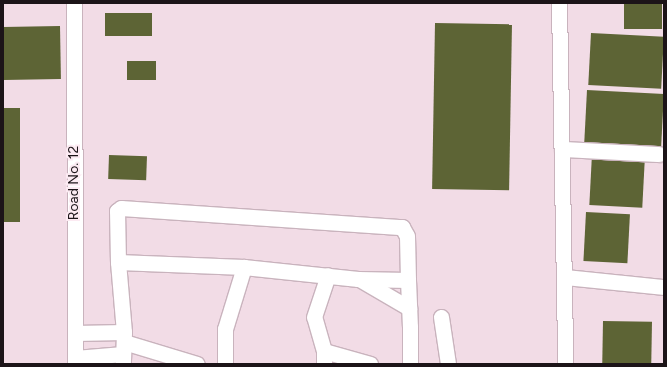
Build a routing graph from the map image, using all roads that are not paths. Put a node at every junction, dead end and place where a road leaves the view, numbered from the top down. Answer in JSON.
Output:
{"nodes":[{"id":1,"x":74,"y":3,"type":"edge"},
{"id":2,"x":559,"y":3,"type":"edge"},
{"id":3,"x":562,"y":149,"type":"junction"},
{"id":4,"x":659,"y":154,"type":"dead end"},
{"id":5,"x":118,"y":262,"type":"junction"},
{"id":6,"x":244,"y":267,"type":"junction"},
{"id":7,"x":328,"y":275,"type":"junction"},
{"id":8,"x":565,"y":277,"type":"junction"},
{"id":9,"x":358,"y":279,"type":"junction"},
{"id":10,"x":408,"y":280,"type":"junction"},
{"id":11,"x":664,"y":287,"type":"edge"},
{"id":12,"x":409,"y":308,"type":"junction"},
{"id":13,"x":442,"y":317,"type":"dead end"},
{"id":14,"x":75,"y":333,"type":"junction"},
{"id":15,"x":124,"y":348,"type":"edge"},
{"id":16,"x":324,"y":357,"type":"edge"},
{"id":17,"x":75,"y":361,"type":"edge"},
{"id":18,"x":197,"y":364,"type":"edge"},
{"id":19,"x":225,"y":364,"type":"edge"},
{"id":20,"x":370,"y":364,"type":"edge"},
{"id":21,"x":410,"y":364,"type":"edge"},
{"id":22,"x":448,"y":364,"type":"edge"},
{"id":23,"x":565,"y":364,"type":"edge"}],
"edges":[{"from":1,"to":14,"type":"street","name":"Road No. 12"},
{"from":2,"to":3,"type":"street"},
{"from":3,"to":4,"type":"street"},
{"from":3,"to":8,"type":"street"},
{"from":5,"to":6,"type":"street"},
{"from":5,"to":10,"type":"street"},
{"from":5,"to":15,"type":"street"},
{"from":6,"to":7,"type":"street"},
{"from":6,"to":19,"type":"street"},
{"from":7,"to":9,"type":"street"},
{"from":7,"to":16,"type":"street"},
{"from":8,"to":11,"type":"street"},
{"from":8,"to":23,"type":"street"},
{"from":9,"to":10,"type":"street"},
{"from":9,"to":12,"type":"street"},
{"from":10,"to":12,"type":"street"},
{"from":12,"to":21,"type":"street"},
{"from":13,"to":22,"type":"street"},
{"from":14,"to":15,"type":"street"},
{"from":14,"to":17,"type":"street","name":"Road No. 12"},
{"from":15,"to":17,"type":"street"},
{"from":15,"to":18,"type":"street"},
{"from":16,"to":20,"type":"street"}]}
